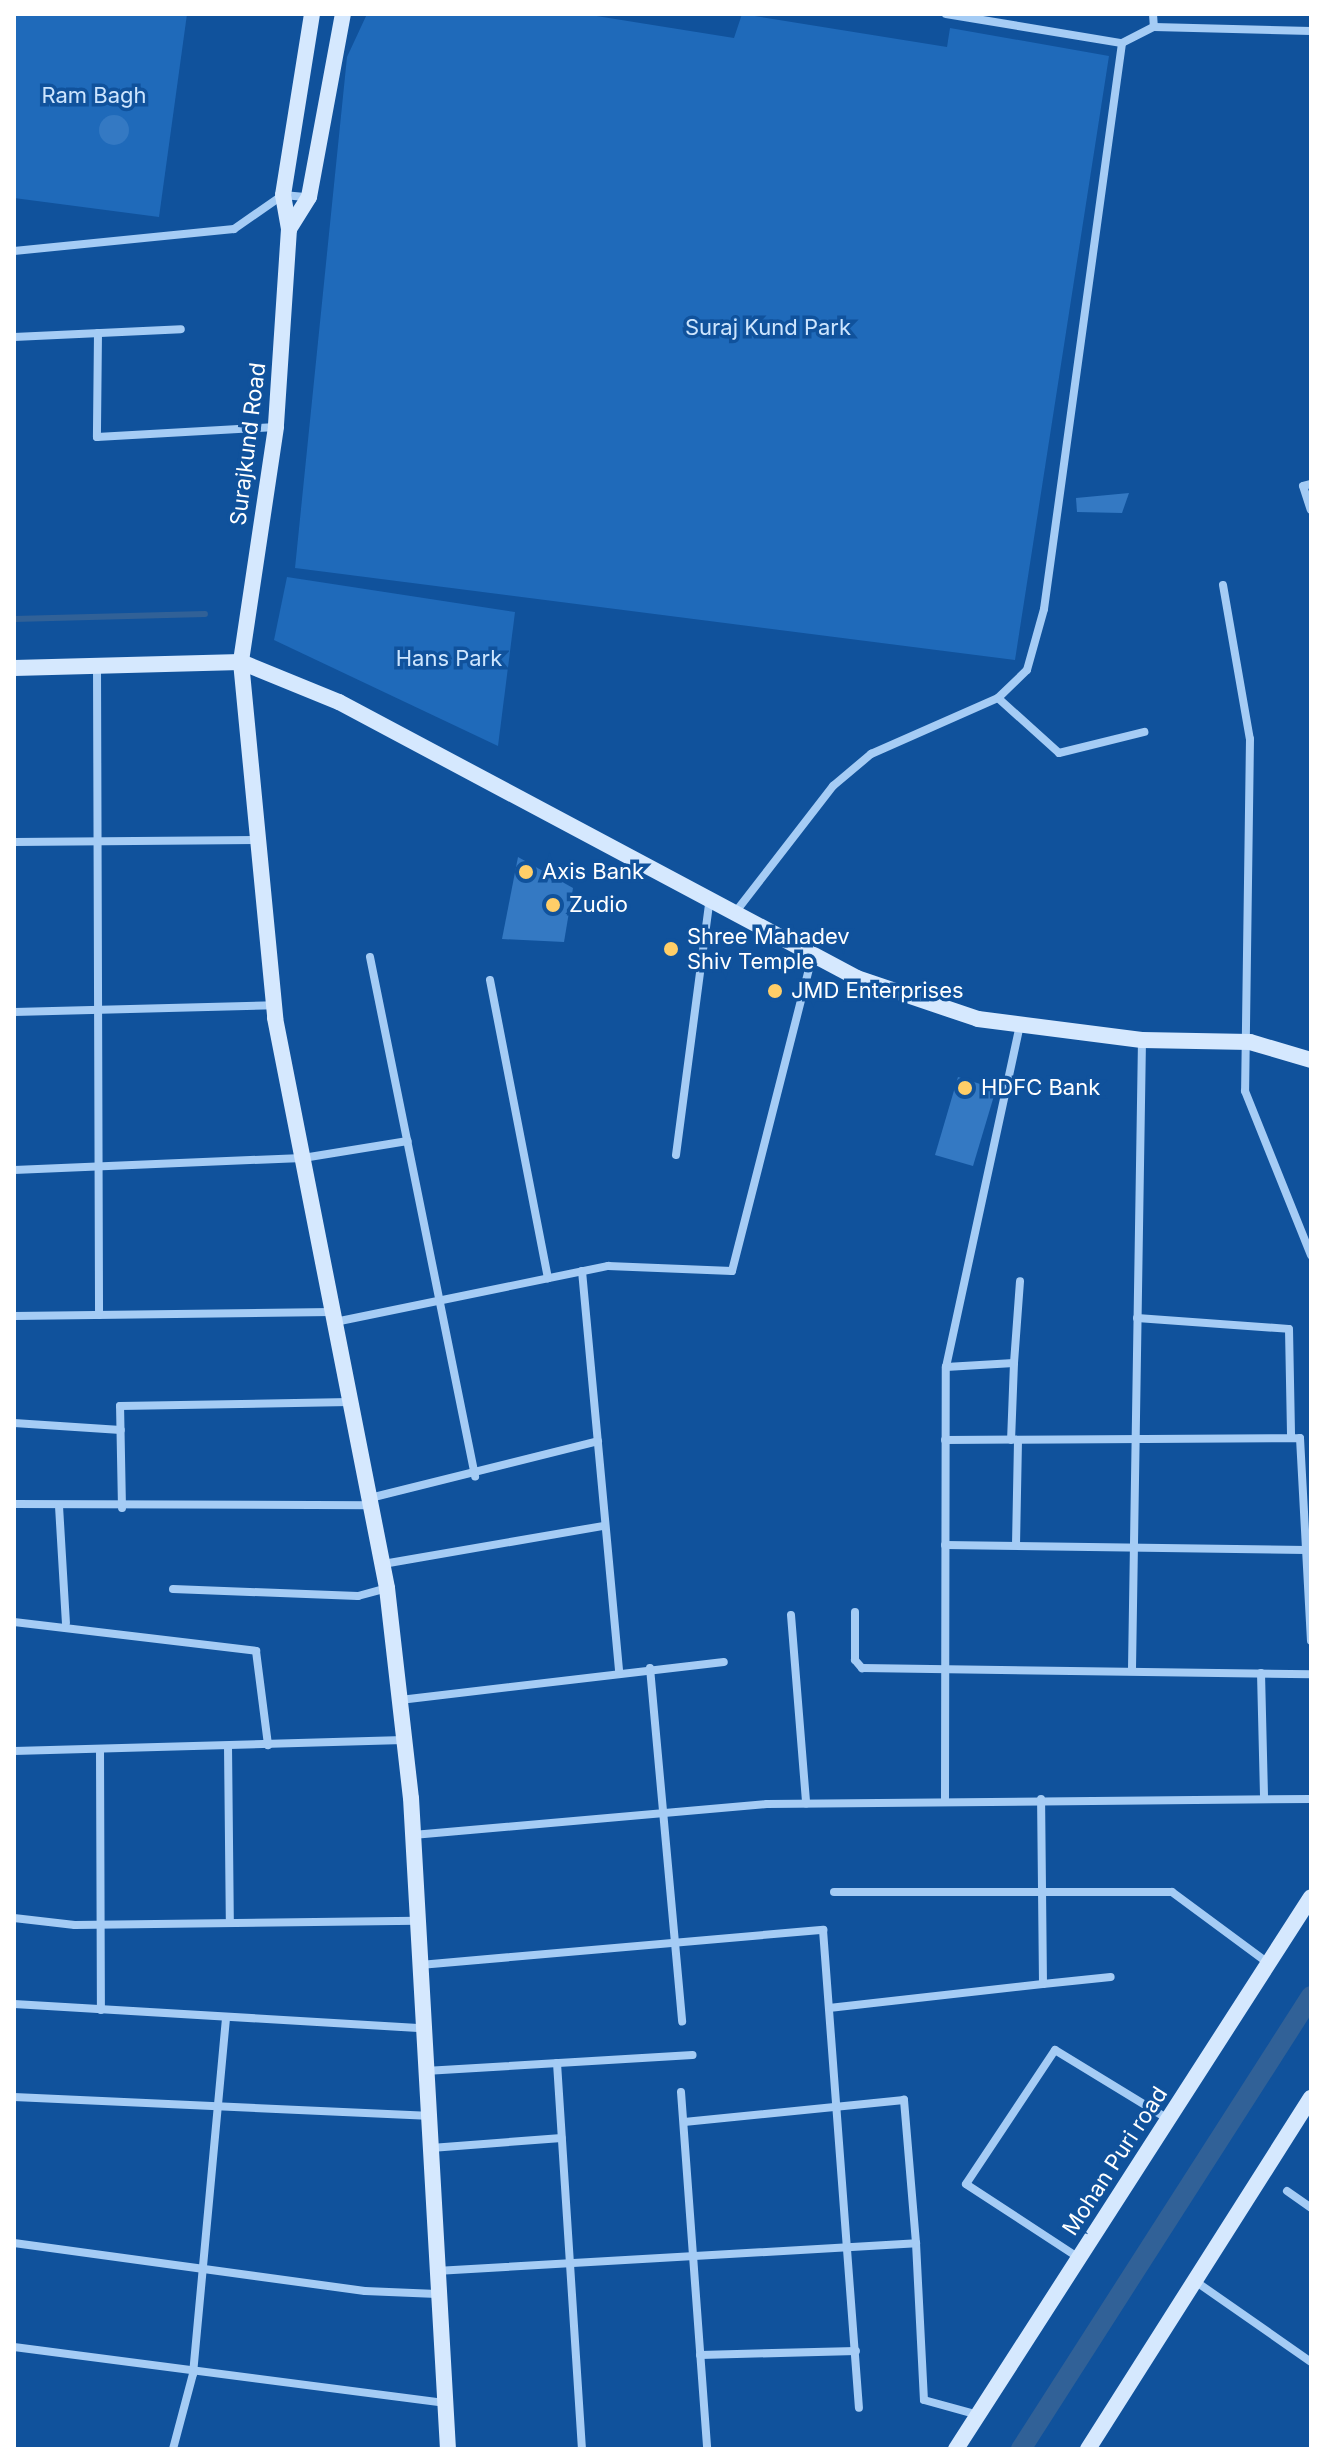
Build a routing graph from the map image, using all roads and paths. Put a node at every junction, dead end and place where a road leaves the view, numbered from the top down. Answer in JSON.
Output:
{"nodes":[{"id":1,"x":312,"y":14,"type":"edge"},
{"id":2,"x":343,"y":14,"type":"edge"},
{"id":3,"x":946,"y":14,"type":"edge"},
{"id":4,"x":1153,"y":14,"type":"edge"},
{"id":5,"x":1154,"y":27,"type":"junction"},
{"id":6,"x":1311,"y":31,"type":"edge"},
{"id":7,"x":1122,"y":43,"type":"junction"},
{"id":8,"x":283,"y":195,"type":"junction"},
{"id":9,"x":309,"y":197,"type":"junction"},
{"id":10,"x":289,"y":229,"type":"junction"},
{"id":11,"x":14,"y":251,"type":"edge"},
{"id":12,"x":181,"y":329,"type":"dead end"},
{"id":13,"x":98,"y":333,"type":"junction"},
{"id":14,"x":14,"y":337,"type":"edge"},
{"id":15,"x":276,"y":427,"type":"junction"},
{"id":16,"x":1311,"y":484,"type":"edge"},
{"id":17,"x":1311,"y":510,"type":"edge"},
{"id":18,"x":1223,"y":585,"type":"dead end"},
{"id":19,"x":241,"y":662,"type":"junction"},
{"id":20,"x":97,"y":665,"type":"junction"},
{"id":21,"x":14,"y":668,"type":"edge"},
{"id":22,"x":998,"y":698,"type":"junction"},
{"id":23,"x":1144,"y":732,"type":"dead end"},
{"id":24,"x":260,"y":840,"type":"junction"},
{"id":25,"x":95,"y":841,"type":"junction"},
{"id":26,"x":14,"y":842,"type":"edge"},
{"id":27,"x":709,"y":905,"type":"junction"},
{"id":28,"x":731,"y":917,"type":"junction"},
{"id":29,"x":812,"y":956,"type":"junction"},
{"id":30,"x":370,"y":957,"type":"dead end"},
{"id":31,"x":490,"y":980,"type":"dead end"},
{"id":32,"x":274,"y":1005,"type":"junction"},
{"id":33,"x":99,"y":1010,"type":"junction"},
{"id":34,"x":14,"y":1012,"type":"edge"},
{"id":35,"x":1020,"y":1025,"type":"junction"},
{"id":36,"x":1142,"y":1040,"type":"junction"},
{"id":37,"x":1250,"y":1042,"type":"junction"},
{"id":38,"x":1311,"y":1060,"type":"edge"},
{"id":39,"x":408,"y":1141,"type":"junction"},
{"id":40,"x":676,"y":1155,"type":"dead end"},
{"id":41,"x":303,"y":1158,"type":"junction"},
{"id":42,"x":103,"y":1168,"type":"junction"},
{"id":43,"x":14,"y":1170,"type":"edge"},
{"id":44,"x":1311,"y":1255,"type":"edge"},
{"id":45,"x":582,"y":1271,"type":"junction"},
{"id":46,"x":548,"y":1278,"type":"junction"},
{"id":47,"x":1020,"y":1281,"type":"dead end"},
{"id":48,"x":438,"y":1300,"type":"junction"},
{"id":49,"x":99,"y":1315,"type":"junction"},
{"id":50,"x":14,"y":1316,"type":"edge"},
{"id":51,"x":334,"y":1317,"type":"junction"},
{"id":52,"x":1137,"y":1318,"type":"junction"},
{"id":53,"x":1014,"y":1363,"type":"junction"},
{"id":54,"x":946,"y":1367,"type":"junction"},
{"id":55,"x":351,"y":1402,"type":"junction"},
{"id":56,"x":14,"y":1423,"type":"edge"},
{"id":57,"x":121,"y":1430,"type":"junction"},
{"id":58,"x":1291,"y":1438,"type":"junction"},
{"id":59,"x":1135,"y":1439,"type":"junction"},
{"id":60,"x":945,"y":1440,"type":"junction"},
{"id":61,"x":1015,"y":1440,"type":"junction"},
{"id":62,"x":598,"y":1441,"type":"junction"},
{"id":63,"x":475,"y":1476,"type":"junction"},
{"id":64,"x":370,"y":1502,"type":"junction"},
{"id":65,"x":14,"y":1504,"type":"edge"},
{"id":66,"x":59,"y":1506,"type":"junction"},
{"id":67,"x":122,"y":1508,"type":"junction"},
{"id":68,"x":604,"y":1526,"type":"junction"},
{"id":69,"x":1134,"y":1544,"type":"junction"},
{"id":70,"x":945,"y":1545,"type":"junction"},
{"id":71,"x":1016,"y":1545,"type":"junction"},
{"id":72,"x":1306,"y":1550,"type":"junction"},
{"id":73,"x":383,"y":1564,"type":"junction"},
{"id":74,"x":387,"y":1588,"type":"junction"},
{"id":75,"x":173,"y":1589,"type":"dead end"},
{"id":76,"x":855,"y":1612,"type":"dead end"},
{"id":77,"x":791,"y":1615,"type":"dead end"},
{"id":78,"x":14,"y":1622,"type":"edge"},
{"id":79,"x":66,"y":1623,"type":"junction"},
{"id":80,"x":1311,"y":1641,"type":"edge"},
{"id":81,"x":724,"y":1662,"type":"dead end"},
{"id":82,"x":945,"y":1666,"type":"junction"},
{"id":83,"x":650,"y":1668,"type":"junction"},
{"id":84,"x":1132,"y":1669,"type":"junction"},
{"id":85,"x":619,"y":1670,"type":"junction"},
{"id":86,"x":1261,"y":1673,"type":"junction"},
{"id":87,"x":1311,"y":1674,"type":"edge"},
{"id":88,"x":400,"y":1700,"type":"junction"},
{"id":89,"x":404,"y":1740,"type":"junction"},
{"id":90,"x":268,"y":1745,"type":"junction"},
{"id":91,"x":228,"y":1746,"type":"junction"},
{"id":92,"x":100,"y":1749,"type":"junction"},
{"id":93,"x":14,"y":1751,"type":"edge"},
{"id":94,"x":945,"y":1799,"type":"junction"},
{"id":95,"x":1041,"y":1799,"type":"junction"},
{"id":96,"x":1264,"y":1799,"type":"junction"},
{"id":97,"x":1311,"y":1799,"type":"edge"},
{"id":98,"x":806,"y":1803,"type":"junction"},
{"id":99,"x":666,"y":1812,"type":"junction"},
{"id":100,"x":413,"y":1835,"type":"junction"},
{"id":101,"x":834,"y":1892,"type":"dead end"},
{"id":102,"x":1039,"y":1893,"type":"junction"},
{"id":103,"x":1311,"y":1897,"type":"edge"},
{"id":104,"x":14,"y":1918,"type":"edge"},
{"id":105,"x":417,"y":1921,"type":"junction"},
{"id":106,"x":230,"y":1923,"type":"junction"},
{"id":107,"x":99,"y":1924,"type":"junction"},
{"id":108,"x":675,"y":1941,"type":"junction"},
{"id":109,"x":1269,"y":1963,"type":"junction"},
{"id":110,"x":419,"y":1965,"type":"junction"},
{"id":111,"x":1111,"y":1977,"type":"dead end"},
{"id":112,"x":1043,"y":1984,"type":"junction"},
{"id":113,"x":14,"y":2004,"type":"edge"},
{"id":114,"x":829,"y":2008,"type":"junction"},
{"id":115,"x":101,"y":2010,"type":"junction"},
{"id":116,"x":226,"y":2018,"type":"junction"},
{"id":117,"x":682,"y":2022,"type":"dead end"},
{"id":118,"x":422,"y":2028,"type":"junction"},
{"id":119,"x":693,"y":2055,"type":"dead end"},
{"id":120,"x":557,"y":2063,"type":"junction"},
{"id":121,"x":424,"y":2071,"type":"junction"},
{"id":122,"x":681,"y":2092,"type":"dead end"},
{"id":123,"x":14,"y":2097,"type":"edge"},
{"id":124,"x":1311,"y":2098,"type":"edge"},
{"id":125,"x":837,"y":2104,"type":"junction"},
{"id":126,"x":220,"y":2107,"type":"junction"},
{"id":127,"x":427,"y":2116,"type":"junction"},
{"id":128,"x":1168,"y":2119,"type":"junction"},
{"id":129,"x":684,"y":2122,"type":"junction"},
{"id":130,"x":562,"y":2138,"type":"junction"},
{"id":131,"x":428,"y":2148,"type":"junction"},
{"id":132,"x":1287,"y":2191,"type":"dead end"},
{"id":133,"x":1311,"y":2208,"type":"edge"},
{"id":134,"x":14,"y":2243,"type":"edge"},
{"id":135,"x":916,"y":2243,"type":"junction"},
{"id":136,"x":850,"y":2244,"type":"junction"},
{"id":137,"x":692,"y":2257,"type":"junction"},
{"id":138,"x":1079,"y":2258,"type":"junction"},
{"id":139,"x":569,"y":2267,"type":"junction"},
{"id":140,"x":206,"y":2268,"type":"junction"},
{"id":141,"x":435,"y":2271,"type":"junction"},
{"id":142,"x":1195,"y":2281,"type":"junction"},
{"id":143,"x":437,"y":2294,"type":"junction"},
{"id":144,"x":14,"y":2347,"type":"edge"},
{"id":145,"x":856,"y":2351,"type":"junction"},
{"id":146,"x":700,"y":2355,"type":"junction"},
{"id":147,"x":1311,"y":2362,"type":"edge"},
{"id":148,"x":193,"y":2374,"type":"junction"},
{"id":149,"x":444,"y":2403,"type":"junction"},
{"id":150,"x":859,"y":2408,"type":"dead end"},
{"id":151,"x":978,"y":2415,"type":"junction"},
{"id":152,"x":173,"y":2449,"type":"edge"},
{"id":153,"x":448,"y":2449,"type":"edge"},
{"id":154,"x":582,"y":2449,"type":"edge"},
{"id":155,"x":707,"y":2449,"type":"edge"},
{"id":156,"x":956,"y":2449,"type":"edge"},
{"id":157,"x":1088,"y":2449,"type":"edge"}],
"edges":[{"from":1,"to":8,"type":"street"},
{"from":2,"to":9,"type":"street"},
{"from":3,"to":7,"type":"street"},
{"from":4,"to":5,"type":"street"},
{"from":5,"to":6,"type":"street"},
{"from":5,"to":7,"type":"street"},
{"from":7,"to":22,"type":"street"},
{"from":8,"to":9,"type":"street"},
{"from":8,"to":10,"type":"street"},
{"from":8,"to":11,"type":"street"},
{"from":9,"to":10,"type":"street"},
{"from":10,"to":15,"type":"street","name":"Surajkund Road"},
{"from":12,"to":13,"type":"street"},
{"from":13,"to":14,"type":"street"},
{"from":13,"to":15,"type":"street"},
{"from":15,"to":19,"type":"street","name":"Surajkund Road"},
{"from":16,"to":17,"type":"street"},
{"from":18,"to":37,"type":"street"},
{"from":19,"to":20,"type":"street"},
{"from":19,"to":24,"type":"street","name":"Surajkund Road"},
{"from":19,"to":27,"type":"street"},
{"from":20,"to":21,"type":"street"},
{"from":20,"to":25,"type":"street"},
{"from":22,"to":23,"type":"street"},
{"from":22,"to":28,"type":"street"},
{"from":24,"to":25,"type":"street"},
{"from":24,"to":32,"type":"street","name":"Surajkund Road"},
{"from":25,"to":26,"type":"street"},
{"from":25,"to":33,"type":"street"},
{"from":27,"to":28,"type":"street"},
{"from":27,"to":40,"type":"street"},
{"from":28,"to":29,"type":"street"},
{"from":29,"to":35,"type":"street"},
{"from":29,"to":45,"type":"street"},
{"from":30,"to":39,"type":"street"},
{"from":31,"to":46,"type":"street"},
{"from":32,"to":33,"type":"street"},
{"from":32,"to":41,"type":"street","name":"Surajkund Road"},
{"from":33,"to":34,"type":"street"},
{"from":33,"to":42,"type":"street"},
{"from":35,"to":36,"type":"street"},
{"from":35,"to":54,"type":"street"},
{"from":36,"to":37,"type":"street"},
{"from":36,"to":52,"type":"street"},
{"from":37,"to":38,"type":"street"},
{"from":37,"to":44,"type":"street"},
{"from":39,"to":41,"type":"street"},
{"from":39,"to":48,"type":"street"},
{"from":41,"to":42,"type":"street"},
{"from":41,"to":51,"type":"street","name":"Surajkund Road"},
{"from":42,"to":43,"type":"street"},
{"from":42,"to":49,"type":"street"},
{"from":45,"to":46,"type":"street"},
{"from":45,"to":62,"type":"street"},
{"from":46,"to":48,"type":"street"},
{"from":47,"to":53,"type":"street"},
{"from":48,"to":51,"type":"street"},
{"from":48,"to":63,"type":"street"},
{"from":49,"to":50,"type":"street"},
{"from":49,"to":51,"type":"street"},
{"from":51,"to":55,"type":"street","name":"Surajkund Road"},
{"from":52,"to":58,"type":"street"},
{"from":52,"to":59,"type":"street"},
{"from":53,"to":54,"type":"street"},
{"from":53,"to":61,"type":"street"},
{"from":54,"to":60,"type":"street"},
{"from":55,"to":57,"type":"street"},
{"from":55,"to":64,"type":"street","name":"Surajkund Road"},
{"from":56,"to":57,"type":"street"},
{"from":57,"to":67,"type":"street"},
{"from":58,"to":59,"type":"street"},
{"from":58,"to":72,"type":"street"},
{"from":59,"to":61,"type":"street"},
{"from":59,"to":69,"type":"street"},
{"from":60,"to":61,"type":"street"},
{"from":60,"to":70,"type":"street"},
{"from":61,"to":71,"type":"street"},
{"from":62,"to":63,"type":"street"},
{"from":62,"to":68,"type":"street"},
{"from":63,"to":64,"type":"street"},
{"from":64,"to":67,"type":"street"},
{"from":64,"to":73,"type":"street","name":"Surajkund Road"},
{"from":65,"to":66,"type":"street"},
{"from":66,"to":67,"type":"street"},
{"from":66,"to":79,"type":"street"},
{"from":68,"to":73,"type":"street"},
{"from":68,"to":85,"type":"street"},
{"from":69,"to":71,"type":"street"},
{"from":69,"to":72,"type":"street"},
{"from":69,"to":84,"type":"street"},
{"from":70,"to":71,"type":"street"},
{"from":70,"to":82,"type":"street"},
{"from":72,"to":80,"type":"street"},
{"from":73,"to":74,"type":"street","name":"Surajkund Road"},
{"from":74,"to":75,"type":"street"},
{"from":74,"to":88,"type":"street","name":"Surajkund Road"},
{"from":76,"to":82,"type":"street"},
{"from":77,"to":98,"type":"street"},
{"from":78,"to":79,"type":"street"},
{"from":79,"to":90,"type":"street"},
{"from":81,"to":83,"type":"street"},
{"from":82,"to":84,"type":"street"},
{"from":82,"to":94,"type":"street"},
{"from":83,"to":85,"type":"street"},
{"from":83,"to":99,"type":"street"},
{"from":84,"to":86,"type":"street"},
{"from":85,"to":88,"type":"street"},
{"from":86,"to":87,"type":"street"},
{"from":86,"to":96,"type":"street"},
{"from":88,"to":89,"type":"street","name":"Surajkund Road"},
{"from":89,"to":90,"type":"street"},
{"from":89,"to":100,"type":"street","name":"Surajkund Road"},
{"from":90,"to":91,"type":"street"},
{"from":91,"to":92,"type":"street"},
{"from":91,"to":106,"type":"street"},
{"from":92,"to":93,"type":"street"},
{"from":92,"to":107,"type":"street"},
{"from":94,"to":95,"type":"street"},
{"from":94,"to":98,"type":"street"},
{"from":95,"to":96,"type":"street"},
{"from":95,"to":102,"type":"street"},
{"from":96,"to":97,"type":"street"},
{"from":98,"to":99,"type":"street"},
{"from":99,"to":100,"type":"street"},
{"from":99,"to":108,"type":"street"},
{"from":100,"to":105,"type":"street","name":"Surajkund Road"},
{"from":101,"to":102,"type":"street"},
{"from":102,"to":109,"type":"street"},
{"from":102,"to":112,"type":"street"},
{"from":103,"to":109,"type":"street","name":"Mohan Puri road"},
{"from":104,"to":107,"type":"street"},
{"from":105,"to":106,"type":"street"},
{"from":105,"to":110,"type":"street","name":"Surajkund Road"},
{"from":106,"to":107,"type":"street"},
{"from":107,"to":115,"type":"street"},
{"from":108,"to":110,"type":"street"},
{"from":108,"to":114,"type":"street"},
{"from":108,"to":117,"type":"street"},
{"from":109,"to":128,"type":"street","name":"Mohan Puri road"},
{"from":110,"to":118,"type":"street","name":"Surajkund Road"},
{"from":111,"to":112,"type":"street"},
{"from":112,"to":114,"type":"street"},
{"from":113,"to":115,"type":"street"},
{"from":114,"to":125,"type":"street"},
{"from":115,"to":116,"type":"street"},
{"from":116,"to":118,"type":"street"},
{"from":116,"to":126,"type":"street"},
{"from":118,"to":121,"type":"street","name":"Surajkund Road"},
{"from":119,"to":120,"type":"street"},
{"from":120,"to":121,"type":"street"},
{"from":120,"to":130,"type":"street"},
{"from":121,"to":127,"type":"street","name":"Surajkund Road"},
{"from":122,"to":129,"type":"street"},
{"from":123,"to":126,"type":"street"},
{"from":124,"to":142,"type":"street"},
{"from":125,"to":129,"type":"street"},
{"from":125,"to":135,"type":"street"},
{"from":125,"to":136,"type":"street"},
{"from":126,"to":127,"type":"street"},
{"from":126,"to":140,"type":"street"},
{"from":127,"to":131,"type":"street","name":"Surajkund Road"},
{"from":128,"to":138,"type":"street","name":"Mohan Puri road"},
{"from":128,"to":138,"type":"street"},
{"from":129,"to":137,"type":"street"},
{"from":130,"to":131,"type":"street"},
{"from":130,"to":139,"type":"street"},
{"from":131,"to":141,"type":"street","name":"Surajkund Road"},
{"from":132,"to":133,"type":"street"},
{"from":134,"to":140,"type":"street"},
{"from":135,"to":136,"type":"street"},
{"from":135,"to":151,"type":"street"},
{"from":136,"to":137,"type":"street"},
{"from":136,"to":145,"type":"street"},
{"from":137,"to":139,"type":"street"},
{"from":137,"to":146,"type":"street"},
{"from":138,"to":151,"type":"street","name":"Mohan Puri road"},
{"from":139,"to":141,"type":"street"},
{"from":139,"to":154,"type":"street"},
{"from":140,"to":143,"type":"street"},
{"from":140,"to":148,"type":"street"},
{"from":141,"to":143,"type":"street","name":"Surajkund Road"},
{"from":142,"to":147,"type":"street"},
{"from":142,"to":157,"type":"street"},
{"from":143,"to":149,"type":"street","name":"Surajkund Road"},
{"from":144,"to":148,"type":"street"},
{"from":145,"to":146,"type":"street"},
{"from":145,"to":150,"type":"street"},
{"from":146,"to":155,"type":"street"},
{"from":148,"to":149,"type":"street"},
{"from":148,"to":152,"type":"street"},
{"from":149,"to":153,"type":"street","name":"Surajkund Road"},
{"from":151,"to":156,"type":"street","name":"Mohan Puri road"}]}
